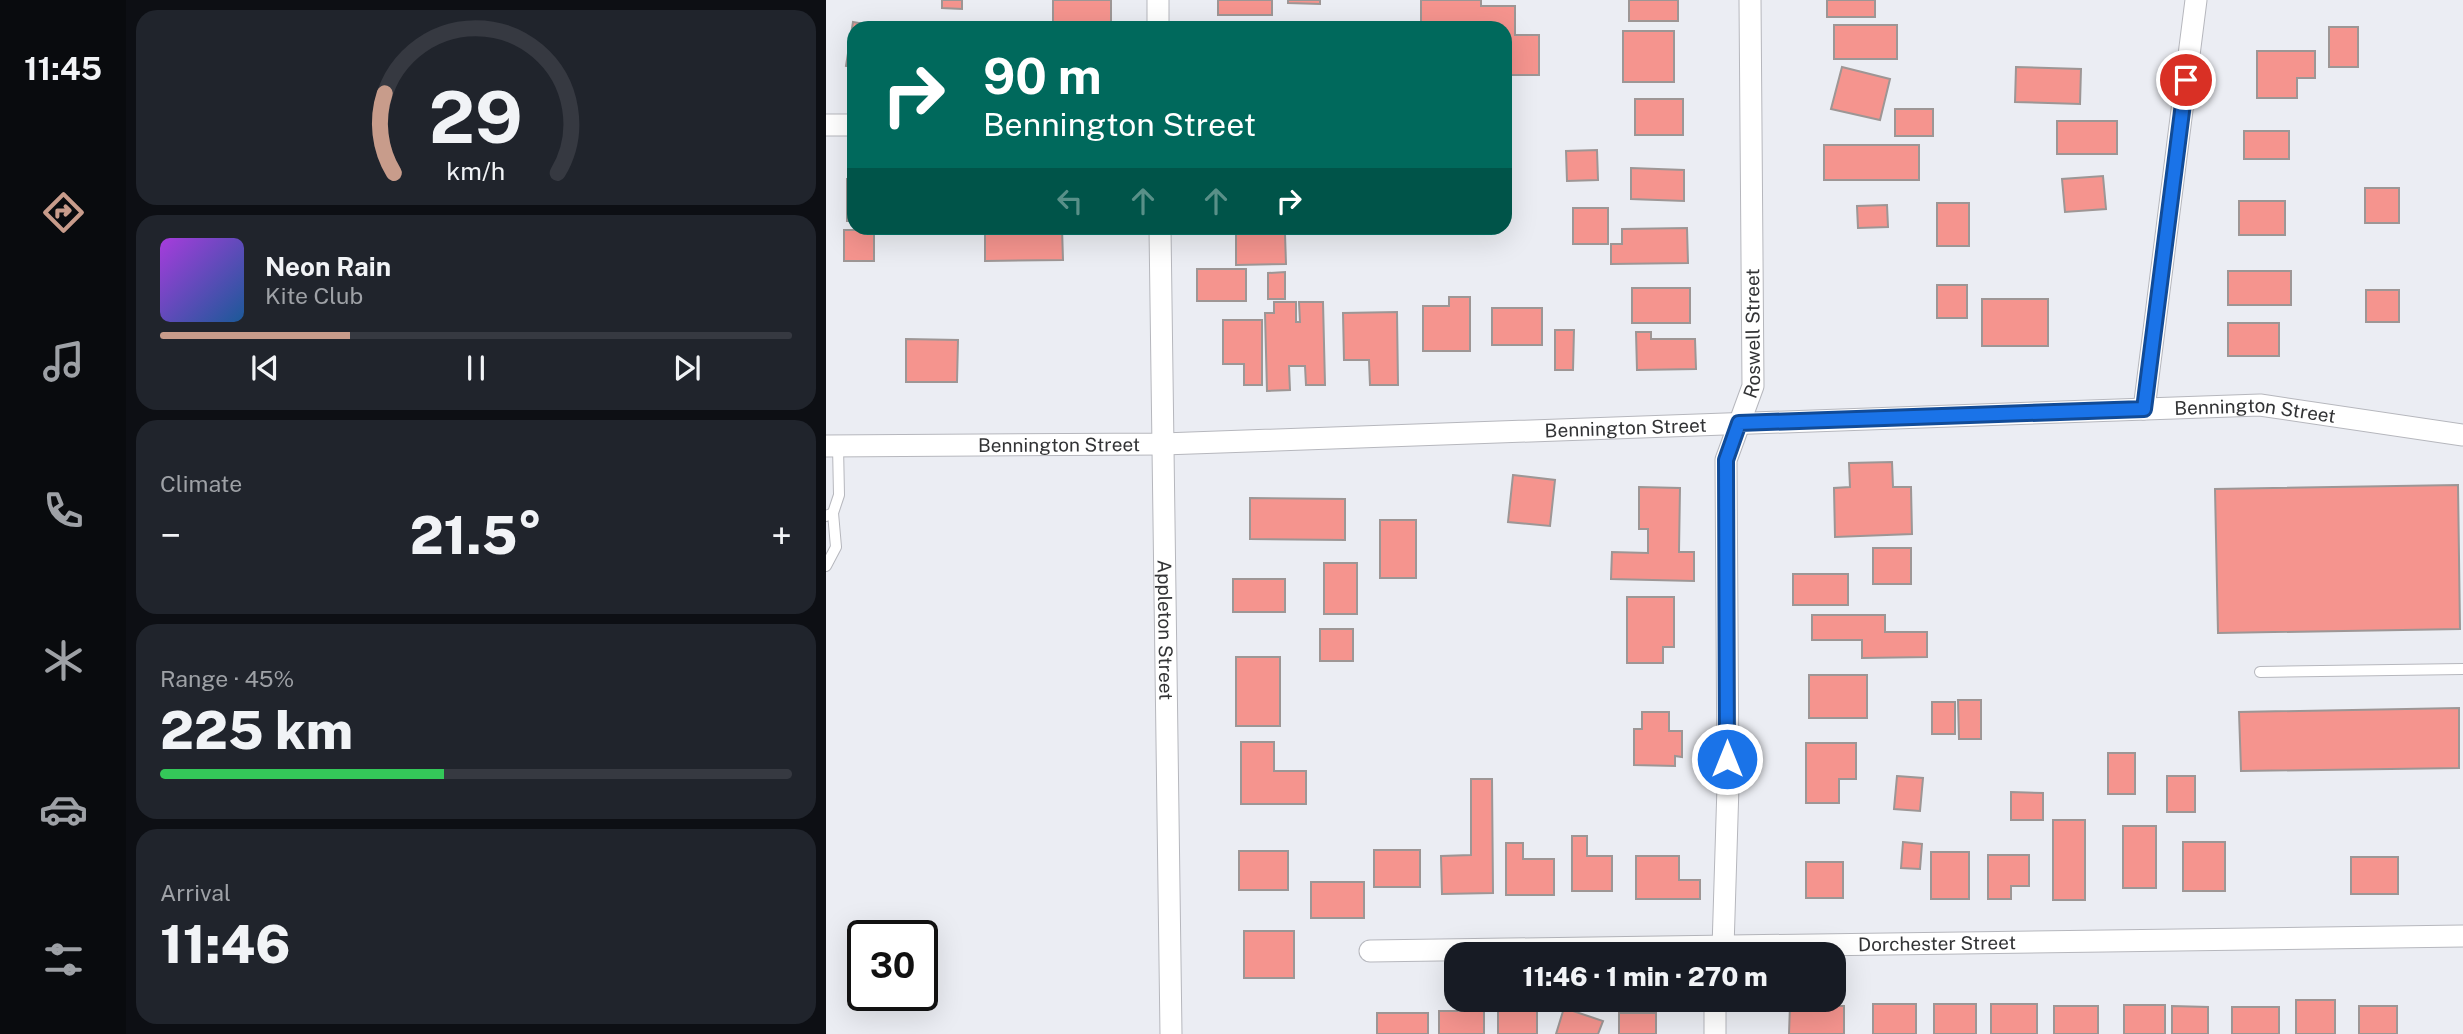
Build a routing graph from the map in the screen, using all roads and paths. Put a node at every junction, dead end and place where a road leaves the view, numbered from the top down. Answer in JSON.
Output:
{"nodes":[{"id":1,"x":1158,"y":0,"type":"edge"},
{"id":2,"x":1749,"y":0,"type":"edge"},
{"id":3,"x":2196,"y":0,"type":"edge"},
{"id":4,"x":1158,"y":21,"type":"edge"},
{"id":5,"x":826,"y":125,"type":"edge"},
{"id":6,"x":847,"y":125,"type":"edge"},
{"id":7,"x":1160,"y":235,"type":"edge"},
{"id":8,"x":2144,"y":409,"type":"junction"},
{"id":9,"x":1739,"y":423,"type":"junction"},
{"id":10,"x":2463,"y":435,"type":"edge"},
{"id":11,"x":1163,"y":444,"type":"junction"},
{"id":12,"x":832,"y":446,"type":"edge"},
{"id":13,"x":829,"y":514,"type":"edge"},
{"id":14,"x":826,"y":566,"type":"edge"},
{"id":15,"x":2463,"y":669,"type":"edge"},
{"id":16,"x":2260,"y":672,"type":"dead end"},
{"id":17,"x":2463,"y":936,"type":"edge"},
{"id":18,"x":1722,"y":942,"type":"edge"},
{"id":19,"x":1846,"y":948,"type":"edge"},
{"id":20,"x":1370,"y":951,"type":"dead end"},
{"id":21,"x":1444,"y":951,"type":"edge"},
{"id":22,"x":1715,"y":1012,"type":"edge"},
{"id":23,"x":1171,"y":1034,"type":"edge"},
{"id":24,"x":1715,"y":1034,"type":"edge"}],
"edges":[{"from":1,"to":4,"type":"street"},
{"from":2,"to":9,"type":"street","name":"Roswell Street"},
{"from":3,"to":8,"type":"street"},
{"from":5,"to":6,"type":"street"},
{"from":7,"to":11,"type":"street","name":"Appleton Street"},
{"from":8,"to":9,"type":"street","name":"Bennington Street"},
{"from":8,"to":10,"type":"street","name":"Bennington Street"},
{"from":9,"to":11,"type":"street","name":"Bennington Street"},
{"from":9,"to":18,"type":"street","name":"Roswell Street"},
{"from":11,"to":12,"type":"street","name":"Bennington Street"},
{"from":11,"to":23,"type":"street","name":"Appleton Street"},
{"from":12,"to":13,"type":"lane"},
{"from":13,"to":14,"type":"lane"},
{"from":15,"to":16,"type":"lane"},
{"from":17,"to":19,"type":"street","name":"Dorchester Street"},
{"from":20,"to":21,"type":"street","name":"Dorchester Street"},
{"from":22,"to":24,"type":"street"}]}
